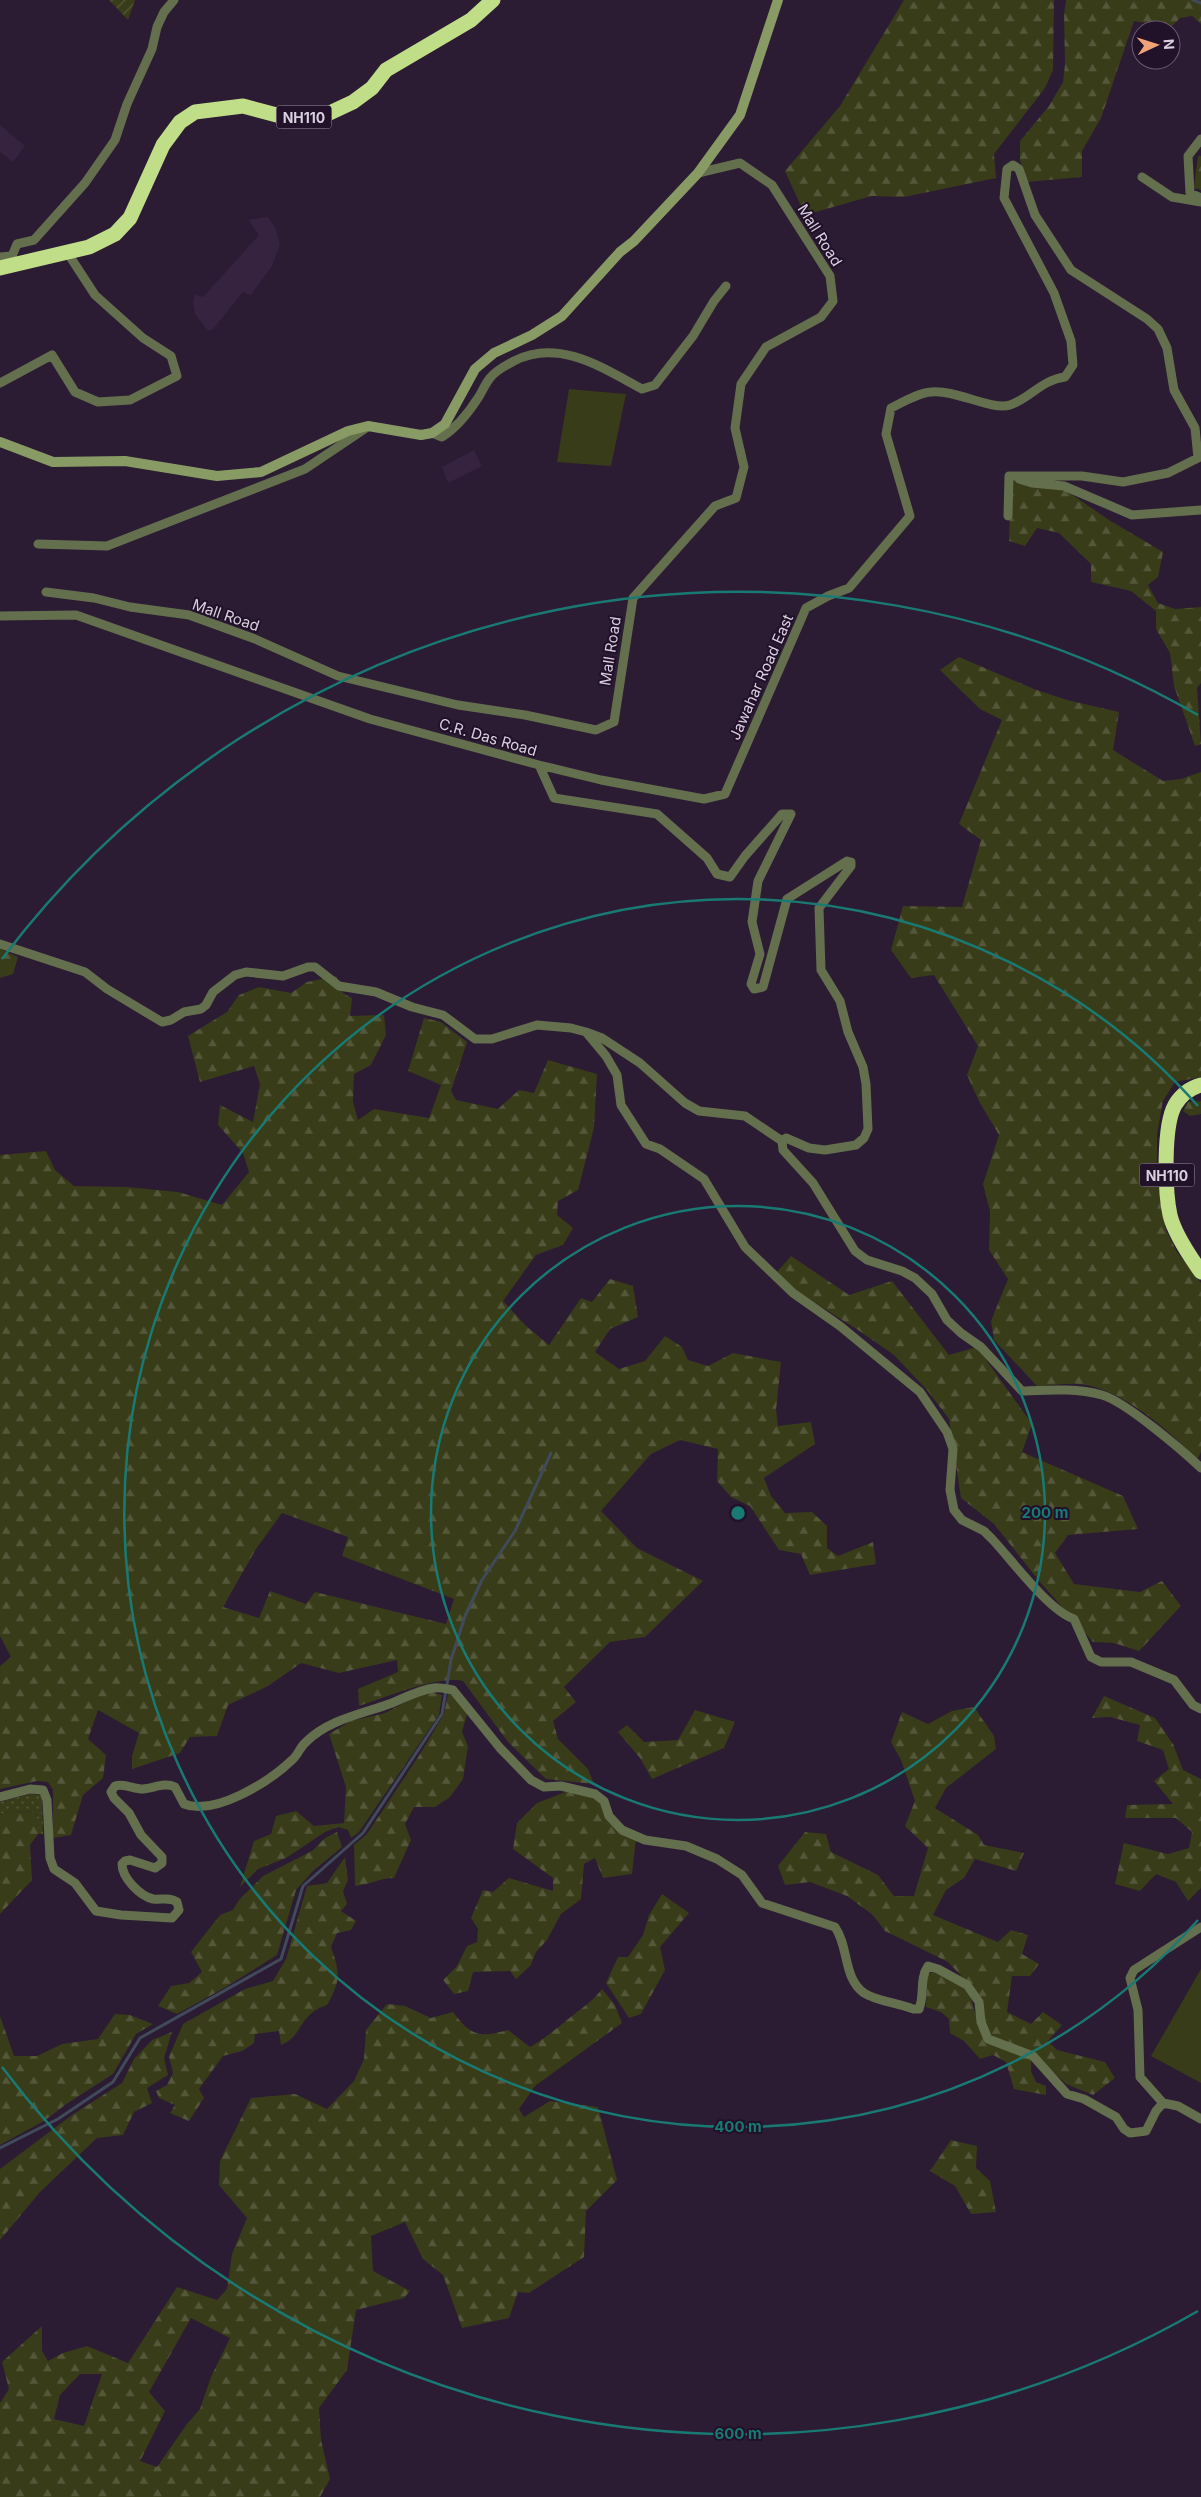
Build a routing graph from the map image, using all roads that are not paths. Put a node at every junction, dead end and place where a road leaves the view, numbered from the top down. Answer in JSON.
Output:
{"nodes":[{"id":1,"x":174,"y":0,"type":"edge"},
{"id":2,"x":493,"y":0,"type":"edge"},
{"id":3,"x":778,"y":0,"type":"edge"},
{"id":4,"x":1201,"y":139,"type":"edge"},
{"id":5,"x":698,"y":173,"type":"junction"},
{"id":6,"x":1142,"y":178,"type":"dead end"},
{"id":7,"x":1201,"y":198,"type":"edge"},
{"id":8,"x":1201,"y":202,"type":"edge"},
{"id":9,"x":67,"y":252,"type":"junction"},
{"id":10,"x":0,"y":257,"type":"edge"},
{"id":11,"x":0,"y":268,"type":"edge"},
{"id":12,"x":726,"y":286,"type":"dead end"},
{"id":13,"x":0,"y":383,"type":"edge"},
{"id":14,"x":368,"y":426,"type":"junction"},
{"id":15,"x":432,"y":433,"type":"junction"},
{"id":16,"x":0,"y":442,"type":"edge"},
{"id":17,"x":1009,"y":476,"type":"junction"},
{"id":18,"x":1201,"y":510,"type":"edge"},
{"id":19,"x":1008,"y":516,"type":"dead end"},
{"id":20,"x":38,"y":544,"type":"dead end"},
{"id":21,"x":46,"y":592,"type":"dead end"},
{"id":22,"x":0,"y":616,"type":"edge"},
{"id":23,"x":539,"y":765,"type":"junction"},
{"id":24,"x":0,"y":944,"type":"edge"},
{"id":25,"x":586,"y":1032,"type":"junction"},
{"id":26,"x":1201,"y":1086,"type":"edge"},
{"id":27,"x":782,"y":1141,"type":"junction"},
{"id":28,"x":1201,"y":1272,"type":"edge"},
{"id":29,"x":1201,"y":1468,"type":"edge"},
{"id":30,"x":1201,"y":1709,"type":"edge"},
{"id":31,"x":0,"y":1796,"type":"edge"},
{"id":32,"x":1201,"y":1927,"type":"edge"},
{"id":33,"x":1162,"y":2103,"type":"junction"},
{"id":34,"x":1201,"y":2119,"type":"edge"}],
"edges":[{"from":1,"to":10,"type":"street"},
{"from":2,"to":9,"type":"highway","number":"NH110"},
{"from":3,"to":5,"type":"main road"},
{"from":4,"to":7,"type":"street"},
{"from":5,"to":15,"type":"main road"},
{"from":5,"to":21,"type":"street","name":"Mall Road"},
{"from":6,"to":8,"type":"street"},
{"from":9,"to":11,"type":"highway","number":"NH110"},
{"from":9,"to":13,"type":"street"},
{"from":12,"to":15,"type":"street"},
{"from":14,"to":15,"type":"main road"},
{"from":14,"to":16,"type":"main road"},
{"from":14,"to":20,"type":"street"},
{"from":17,"to":18,"type":"street"},
{"from":17,"to":19,"type":"street"},
{"from":17,"to":23,"type":"street","name":"Jawahar Road East"},
{"from":22,"to":23,"type":"street","name":"C.R. Das Road"},
{"from":23,"to":27,"type":"street","name":"C.R. Das Road"},
{"from":24,"to":25,"type":"street"},
{"from":25,"to":27,"type":"street"},
{"from":25,"to":30,"type":"street"},
{"from":26,"to":28,"type":"highway","number":"NH110"},
{"from":27,"to":29,"type":"street"},
{"from":31,"to":33,"type":"street"},
{"from":32,"to":33,"type":"street"},
{"from":33,"to":34,"type":"street"}]}
